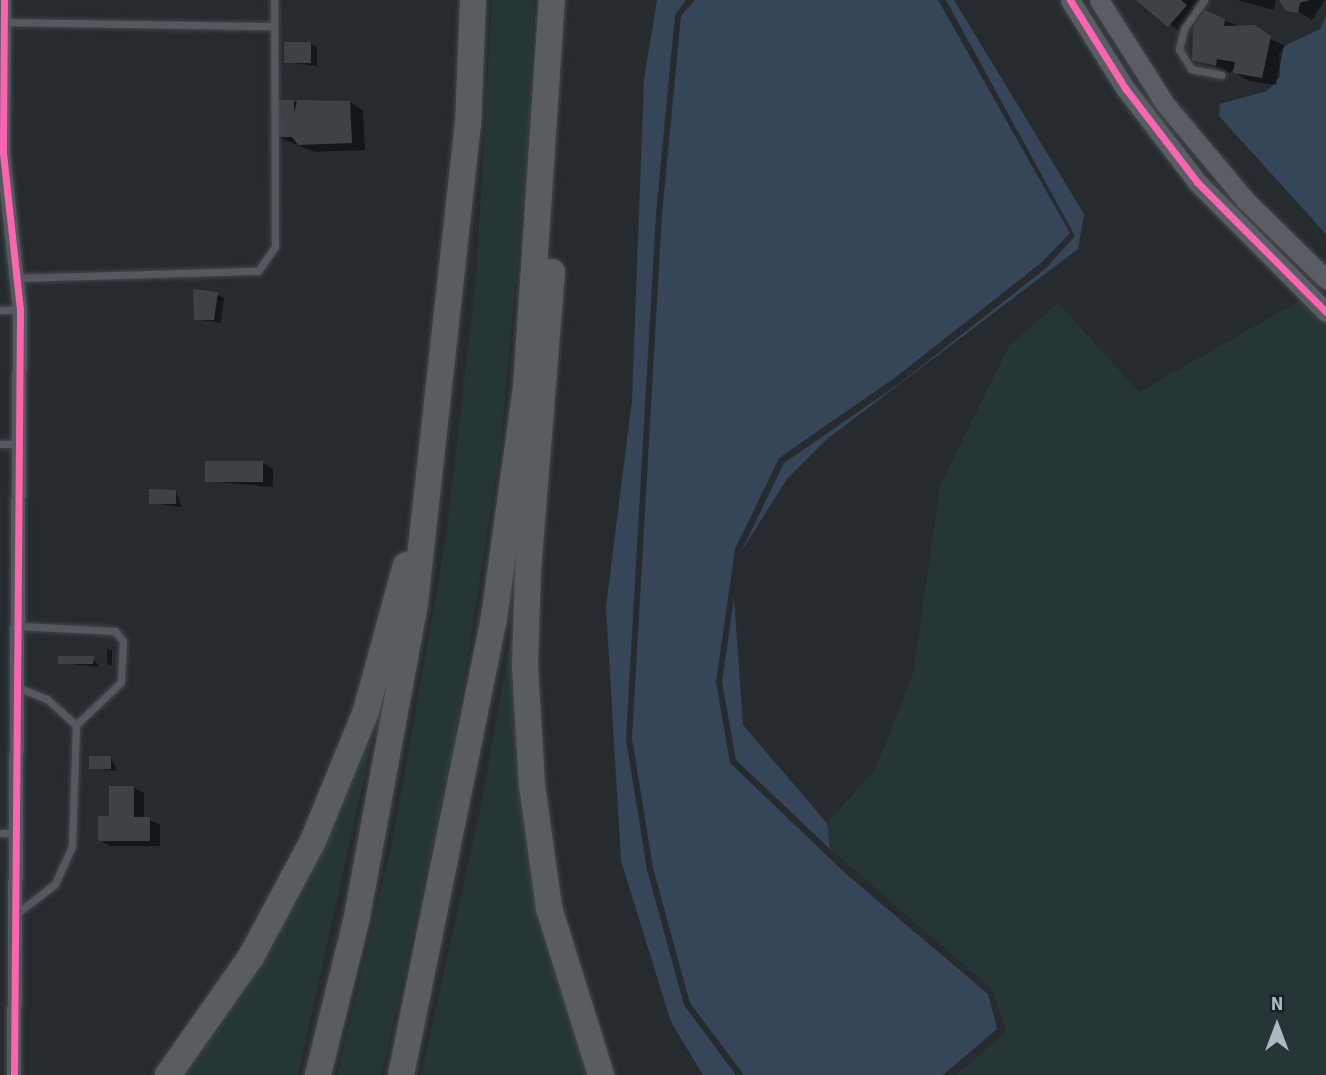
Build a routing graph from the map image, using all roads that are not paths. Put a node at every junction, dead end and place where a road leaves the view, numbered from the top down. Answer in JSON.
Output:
{"nodes":[{"id":1,"x":4,"y":0,"type":"edge"},
{"id":2,"x":274,"y":0,"type":"edge"},
{"id":3,"x":473,"y":0,"type":"edge"},
{"id":4,"x":552,"y":0,"type":"edge"},
{"id":5,"x":1070,"y":0,"type":"edge"},
{"id":6,"x":1099,"y":0,"type":"edge"},
{"id":7,"x":1204,"y":0,"type":"edge"},
{"id":8,"x":4,"y":22,"type":"junction"},
{"id":9,"x":271,"y":26,"type":"junction"},
{"id":10,"x":1221,"y":75,"type":"dead end"},
{"id":11,"x":2,"y":127,"type":"edge"},
{"id":12,"x":547,"y":128,"type":"junction"},
{"id":13,"x":17,"y":278,"type":"junction"},
{"id":14,"x":1326,"y":279,"type":"edge"},
{"id":15,"x":0,"y":310,"type":"edge"},
{"id":16,"x":20,"y":310,"type":"junction"},
{"id":17,"x":1326,"y":312,"type":"edge"},
{"id":18,"x":0,"y":444,"type":"edge"},
{"id":19,"x":19,"y":444,"type":"junction"},
{"id":20,"x":436,"y":448,"type":"junction"},
{"id":21,"x":18,"y":626,"type":"junction"},
{"id":22,"x":17,"y":687,"type":"junction"},
{"id":23,"x":76,"y":725,"type":"junction"},
{"id":24,"x":0,"y":833,"type":"edge"},
{"id":25,"x":16,"y":833,"type":"junction"},
{"id":26,"x":16,"y":914,"type":"junction"},
{"id":27,"x":14,"y":1075,"type":"edge"},
{"id":28,"x":169,"y":1075,"type":"edge"},
{"id":29,"x":318,"y":1075,"type":"edge"},
{"id":30,"x":401,"y":1075,"type":"edge"},
{"id":31,"x":601,"y":1075,"type":"edge"}],
"edges":[{"from":1,"to":8,"type":"street"},
{"from":2,"to":9,"type":"lane"},
{"from":3,"to":20,"type":"highway"},
{"from":4,"to":12,"type":"highway"},
{"from":5,"to":17,"type":"street"},
{"from":6,"to":14,"type":"street"},
{"from":7,"to":10,"type":"lane"},
{"from":8,"to":9,"type":"lane"},
{"from":8,"to":11,"type":"street"},
{"from":9,"to":13,"type":"lane"},
{"from":11,"to":13,"type":"street"},
{"from":12,"to":30,"type":"highway"},
{"from":12,"to":31,"type":"highway"},
{"from":13,"to":16,"type":"street"},
{"from":15,"to":16,"type":"lane"},
{"from":16,"to":19,"type":"street"},
{"from":18,"to":19,"type":"lane"},
{"from":19,"to":21,"type":"street"},
{"from":20,"to":28,"type":"highway"},
{"from":20,"to":29,"type":"highway"},
{"from":21,"to":22,"type":"street"},
{"from":21,"to":23,"type":"lane"},
{"from":22,"to":23,"type":"lane"},
{"from":22,"to":25,"type":"street"},
{"from":23,"to":26,"type":"lane"},
{"from":24,"to":25,"type":"lane"},
{"from":25,"to":26,"type":"street"},
{"from":26,"to":27,"type":"street"}]}
